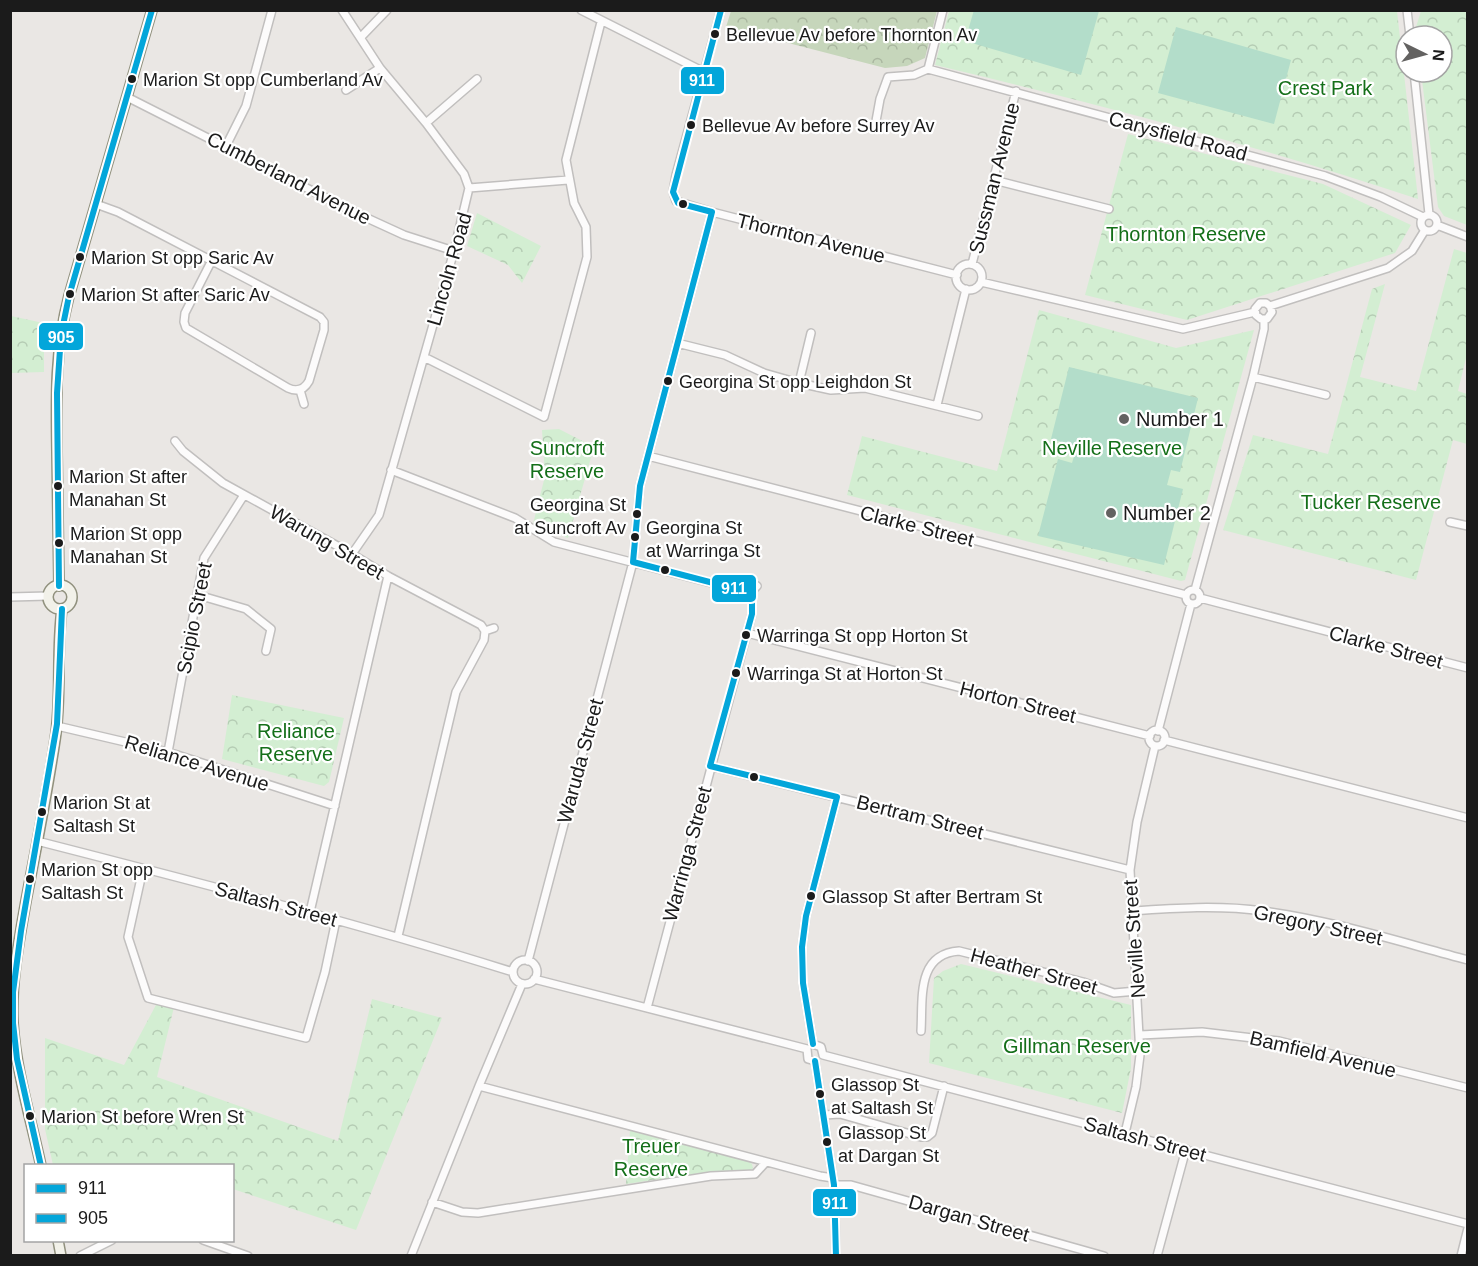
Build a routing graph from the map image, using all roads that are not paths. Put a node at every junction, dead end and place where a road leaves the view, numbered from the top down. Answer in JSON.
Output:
{"nodes":[{"id":1,"x":152,"y":10,"type":"edge"},
{"id":2,"x":272,"y":10,"type":"edge"},
{"id":3,"x":342,"y":10,"type":"edge"},
{"id":4,"x":387,"y":10,"type":"edge"},
{"id":5,"x":581,"y":10,"type":"edge"},
{"id":6,"x":721,"y":10,"type":"edge"},
{"id":7,"x":943,"y":10,"type":"edge"},
{"id":8,"x":601,"y":22,"type":"junction"},
{"id":9,"x":361,"y":37,"type":"junction"},
{"id":10,"x":380,"y":68,"type":"junction"},
{"id":11,"x":928,"y":69,"type":"junction"},
{"id":12,"x":704,"y":72,"type":"junction"},
{"id":13,"x":477,"y":79,"type":"dead end"},
{"id":14,"x":1415,"y":84,"type":"edge"},
{"id":15,"x":346,"y":90,"type":"dead end"},
{"id":16,"x":1016,"y":91,"type":"junction"},
{"id":17,"x":127,"y":97,"type":"junction"},
{"id":18,"x":876,"y":122,"type":"dead end"},
{"id":19,"x":426,"y":123,"type":"junction"},
{"id":20,"x":226,"y":146,"type":"junction"},
{"id":21,"x":568,"y":180,"type":"junction"},
{"id":22,"x":994,"y":180,"type":"junction"},
{"id":23,"x":469,"y":188,"type":"junction"},
{"id":24,"x":96,"y":204,"type":"junction"},
{"id":25,"x":1109,"y":209,"type":"dead end"},
{"id":26,"x":712,"y":212,"type":"junction"},
{"id":27,"x":1426,"y":216,"type":"junction"},
{"id":28,"x":1437,"y":225,"type":"junction"},
{"id":29,"x":1425,"y":230,"type":"junction"},
{"id":30,"x":1467,"y":237,"type":"edge"},
{"id":31,"x":454,"y":251,"type":"junction"},
{"id":32,"x":212,"y":260,"type":"junction"},
{"id":33,"x":972,"y":264,"type":"junction"},
{"id":34,"x":957,"y":275,"type":"junction"},
{"id":35,"x":981,"y":282,"type":"junction"},
{"id":36,"x":966,"y":289,"type":"junction"},
{"id":37,"x":1270,"y":306,"type":"junction"},
{"id":38,"x":1255,"y":312,"type":"junction"},
{"id":39,"x":330,"y":316,"type":"dead end"},
{"id":40,"x":1264,"y":319,"type":"junction"},
{"id":41,"x":322,"y":320,"type":"junction"},
{"id":42,"x":184,"y":325,"type":"junction"},
{"id":43,"x":176,"y":329,"type":"dead end"},
{"id":44,"x":811,"y":333,"type":"dead end"},
{"id":45,"x":677,"y":343,"type":"junction"},
{"id":46,"x":424,"y":357,"type":"junction"},
{"id":47,"x":1253,"y":377,"type":"junction"},
{"id":48,"x":799,"y":382,"type":"junction"},
{"id":49,"x":300,"y":390,"type":"junction"},
{"id":50,"x":1326,"y":395,"type":"dead end"},
{"id":51,"x":304,"y":404,"type":"dead end"},
{"id":52,"x":937,"y":405,"type":"junction"},
{"id":53,"x":978,"y":416,"type":"dead end"},
{"id":54,"x":176,"y":441,"type":"dead end"},
{"id":55,"x":648,"y":456,"type":"junction"},
{"id":56,"x":391,"y":470,"type":"junction"},
{"id":57,"x":244,"y":495,"type":"junction"},
{"id":58,"x":1450,"y":522,"type":"dead end"},
{"id":59,"x":1467,"y":526,"type":"edge"},
{"id":60,"x":352,"y":554,"type":"junction"},
{"id":61,"x":633,"y":562,"type":"junction"},
{"id":62,"x":388,"y":576,"type":"junction"},
{"id":63,"x":59,"y":586,"type":"junction"},
{"id":64,"x":757,"y":586,"type":"dead end"},
{"id":65,"x":1195,"y":590,"type":"junction"},
{"id":66,"x":749,"y":594,"type":"junction"},
{"id":67,"x":198,"y":595,"type":"junction"},
{"id":68,"x":1186,"y":595,"type":"junction"},
{"id":69,"x":48,"y":596,"type":"junction"},
{"id":70,"x":10,"y":597,"type":"edge"},
{"id":71,"x":1200,"y":598,"type":"junction"},
{"id":72,"x":1191,"y":604,"type":"junction"},
{"id":73,"x":62,"y":609,"type":"junction"},
{"id":74,"x":494,"y":628,"type":"dead end"},
{"id":75,"x":485,"y":631,"type":"junction"},
{"id":76,"x":747,"y":633,"type":"junction"},
{"id":77,"x":266,"y":651,"type":"dead end"},
{"id":78,"x":1467,"y":668,"type":"edge"},
{"id":79,"x":57,"y":726,"type":"junction"},
{"id":80,"x":1158,"y":731,"type":"junction"},
{"id":81,"x":1150,"y":736,"type":"junction"},
{"id":82,"x":1164,"y":740,"type":"junction"},
{"id":83,"x":1155,"y":746,"type":"junction"},
{"id":84,"x":168,"y":752,"type":"junction"},
{"id":85,"x":710,"y":766,"type":"junction"},
{"id":86,"x":837,"y":797,"type":"junction"},
{"id":87,"x":335,"y":806,"type":"junction"},
{"id":88,"x":1467,"y":818,"type":"edge"},
{"id":89,"x":37,"y":841,"type":"junction"},
{"id":90,"x":143,"y":869,"type":"junction"},
{"id":91,"x":1130,"y":870,"type":"junction"},
{"id":92,"x":1131,"y":911,"type":"junction"},
{"id":93,"x":310,"y":912,"type":"junction"},
{"id":94,"x":336,"y":920,"type":"junction"},
{"id":95,"x":398,"y":936,"type":"junction"},
{"id":96,"x":1467,"y":960,"type":"edge"},
{"id":97,"x":528,"y":961,"type":"junction"},
{"id":98,"x":513,"y":972,"type":"junction"},
{"id":99,"x":534,"y":979,"type":"junction"},
{"id":100,"x":522,"y":984,"type":"junction"},
{"id":101,"x":1137,"y":991,"type":"junction"},
{"id":102,"x":647,"y":1008,"type":"junction"},
{"id":103,"x":921,"y":1031,"type":"dead end"},
{"id":104,"x":1140,"y":1035,"type":"junction"},
{"id":105,"x":810,"y":1046,"type":"junction"},
{"id":106,"x":823,"y":1055,"type":"junction"},
{"id":107,"x":815,"y":1061,"type":"junction"},
{"id":108,"x":15,"y":1069,"type":"edge"},
{"id":109,"x":478,"y":1086,"type":"junction"},
{"id":110,"x":944,"y":1086,"type":"junction"},
{"id":111,"x":1467,"y":1088,"type":"edge"},
{"id":112,"x":824,"y":1115,"type":"junction"},
{"id":113,"x":1125,"y":1133,"type":"junction"},
{"id":114,"x":1186,"y":1149,"type":"junction"},
{"id":115,"x":766,"y":1162,"type":"junction"},
{"id":116,"x":40,"y":1164,"type":"edge"},
{"id":117,"x":833,"y":1181,"type":"junction"},
{"id":118,"x":432,"y":1202,"type":"junction"},
{"id":119,"x":1467,"y":1226,"type":"edge"},
{"id":120,"x":108,"y":1242,"type":"edge"},
{"id":121,"x":209,"y":1242,"type":"edge"},
{"id":122,"x":80,"y":1256,"type":"edge"},
{"id":123,"x":248,"y":1256,"type":"edge"},
{"id":124,"x":411,"y":1256,"type":"edge"},
{"id":125,"x":836,"y":1256,"type":"edge"},
{"id":126,"x":1104,"y":1256,"type":"edge"},
{"id":127,"x":1157,"y":1256,"type":"edge"},
{"id":128,"x":1461,"y":1256,"type":"edge"}],
"edges":[{"from":1,"to":17,"type":"main road"},
{"from":2,"to":20,"type":"street"},
{"from":3,"to":9,"type":"street","name":"Lincoln Road"},
{"from":4,"to":9,"type":"street"},
{"from":5,"to":8,"type":"street"},
{"from":6,"to":12,"type":"street"},
{"from":7,"to":11,"type":"street"},
{"from":8,"to":12,"type":"street"},
{"from":8,"to":21,"type":"street"},
{"from":9,"to":10,"type":"street","name":"Lincoln Road"},
{"from":10,"to":15,"type":"street"},
{"from":10,"to":19,"type":"street","name":"Lincoln Road"},
{"from":11,"to":16,"type":"street","name":"Carysfield Road"},
{"from":11,"to":18,"type":"street"},
{"from":12,"to":26,"type":"street","name":"Thornton Avenue"},
{"from":13,"to":19,"type":"street"},
{"from":14,"to":27,"type":"street"},
{"from":16,"to":22,"type":"street","name":"Sussman Avenue"},
{"from":16,"to":27,"type":"street","name":"Carysfield Road"},
{"from":17,"to":20,"type":"street","name":"Cumberland Avenue"},
{"from":17,"to":24,"type":"main road"},
{"from":19,"to":23,"type":"street","name":"Lincoln Road"},
{"from":20,"to":31,"type":"street","name":"Cumberland Avenue"},
{"from":21,"to":23,"type":"street"},
{"from":21,"to":46,"type":"street"},
{"from":22,"to":25,"type":"street"},
{"from":22,"to":33,"type":"street","name":"Sussman Avenue"},
{"from":23,"to":31,"type":"street","name":"Lincoln Road"},
{"from":24,"to":32,"type":"street"},
{"from":24,"to":63,"type":"main road"},
{"from":26,"to":34,"type":"street","name":"Thornton Avenue"},
{"from":26,"to":45,"type":"street","name":"Waruda Street"},
{"from":27,"to":28,"type":"street"},
{"from":27,"to":29,"type":"street"},
{"from":28,"to":29,"type":"street"},
{"from":28,"to":30,"type":"street"},
{"from":29,"to":37,"type":"street"},
{"from":31,"to":46,"type":"street","name":"Lincoln Road"},
{"from":32,"to":41,"type":"street"},
{"from":32,"to":42,"type":"street"},
{"from":33,"to":34,"type":"street"},
{"from":33,"to":35,"type":"street"},
{"from":34,"to":36,"type":"street"},
{"from":35,"to":36,"type":"street"},
{"from":35,"to":38,"type":"street"},
{"from":36,"to":52,"type":"street"},
{"from":37,"to":38,"type":"street"},
{"from":37,"to":40,"type":"street"},
{"from":38,"to":40,"type":"street"},
{"from":39,"to":41,"type":"street"},
{"from":40,"to":47,"type":"street"},
{"from":41,"to":49,"type":"street"},
{"from":42,"to":43,"type":"street"},
{"from":42,"to":49,"type":"street"},
{"from":44,"to":48,"type":"street"},
{"from":45,"to":48,"type":"street"},
{"from":45,"to":55,"type":"street","name":"Waruda Street"},
{"from":46,"to":56,"type":"street","name":"Lincoln Road"},
{"from":47,"to":50,"type":"street"},
{"from":47,"to":65,"type":"street"},
{"from":48,"to":52,"type":"street"},
{"from":49,"to":51,"type":"street"},
{"from":52,"to":53,"type":"street"},
{"from":54,"to":57,"type":"street","name":"Warung Street"},
{"from":55,"to":61,"type":"street","name":"Waruda Street"},
{"from":55,"to":68,"type":"street","name":"Clarke Street"},
{"from":56,"to":60,"type":"street","name":"Lincoln Road"},
{"from":56,"to":61,"type":"street"},
{"from":57,"to":60,"type":"street","name":"Warung Street"},
{"from":57,"to":67,"type":"street","name":"Scipio Street"},
{"from":58,"to":59,"type":"street"},
{"from":60,"to":62,"type":"street","name":"Warung Street"},
{"from":61,"to":66,"type":"street"},
{"from":61,"to":97,"type":"street","name":"Waruda Street"},
{"from":62,"to":75,"type":"street","name":"Warung Street"},
{"from":62,"to":87,"type":"street"},
{"from":63,"to":69,"type":"main road"},
{"from":63,"to":73,"type":"main road"},
{"from":64,"to":66,"type":"street"},
{"from":65,"to":68,"type":"street"},
{"from":65,"to":71,"type":"street"},
{"from":66,"to":76,"type":"street","name":"Warringa Street"},
{"from":67,"to":77,"type":"street"},
{"from":67,"to":84,"type":"street","name":"Scipio Street"},
{"from":68,"to":72,"type":"street"},
{"from":69,"to":70,"type":"street"},
{"from":69,"to":73,"type":"main road"},
{"from":71,"to":72,"type":"street"},
{"from":71,"to":78,"type":"street","name":"Clarke Street"},
{"from":72,"to":80,"type":"street"},
{"from":73,"to":79,"type":"main road"},
{"from":74,"to":75,"type":"street"},
{"from":75,"to":95,"type":"street"},
{"from":76,"to":81,"type":"street","name":"Horton Street"},
{"from":76,"to":85,"type":"street","name":"Warringa Street"},
{"from":79,"to":84,"type":"street","name":"Reliance Avenue"},
{"from":79,"to":89,"type":"main road"},
{"from":80,"to":81,"type":"street"},
{"from":80,"to":82,"type":"street"},
{"from":81,"to":83,"type":"street"},
{"from":82,"to":83,"type":"street"},
{"from":82,"to":88,"type":"street"},
{"from":83,"to":91,"type":"street","name":"Neville Street"},
{"from":84,"to":87,"type":"street","name":"Reliance Avenue"},
{"from":85,"to":86,"type":"street","name":"Bertram Street"},
{"from":85,"to":102,"type":"street","name":"Warringa Street"},
{"from":86,"to":91,"type":"street","name":"Bertram Street"},
{"from":86,"to":105,"type":"street"},
{"from":87,"to":93,"type":"street"},
{"from":89,"to":90,"type":"street","name":"Saltash Street"},
{"from":89,"to":108,"type":"main road"},
{"from":90,"to":93,"type":"street","name":"Saltash Street"},
{"from":90,"to":94,"type":"street"},
{"from":91,"to":92,"type":"street","name":"Neville Street"},
{"from":92,"to":96,"type":"street","name":"Gregory Street"},
{"from":92,"to":101,"type":"street","name":"Neville Street"},
{"from":93,"to":94,"type":"street","name":"Saltash Street"},
{"from":94,"to":95,"type":"street","name":"Saltash Street"},
{"from":95,"to":98,"type":"street","name":"Saltash Street"},
{"from":97,"to":98,"type":"street"},
{"from":97,"to":99,"type":"street"},
{"from":98,"to":100,"type":"street"},
{"from":99,"to":100,"type":"street"},
{"from":99,"to":102,"type":"street"},
{"from":100,"to":109,"type":"street"},
{"from":101,"to":103,"type":"street","name":"Heather Street"},
{"from":101,"to":104,"type":"street","name":"Neville Street"},
{"from":102,"to":105,"type":"street"},
{"from":104,"to":111,"type":"street","name":"Bamfield Avenue"},
{"from":104,"to":113,"type":"street","name":"Neville Street"},
{"from":105,"to":106,"type":"street"},
{"from":105,"to":107,"type":"street"},
{"from":106,"to":107,"type":"street"},
{"from":106,"to":110,"type":"street","name":"Saltash Street"},
{"from":107,"to":112,"type":"street"},
{"from":108,"to":116,"type":"main road"},
{"from":109,"to":115,"type":"street","name":"Dargan Street"},
{"from":109,"to":118,"type":"street"},
{"from":110,"to":112,"type":"street"},
{"from":110,"to":113,"type":"street","name":"Saltash Street"},
{"from":112,"to":117,"type":"street"},
{"from":113,"to":114,"type":"street","name":"Saltash Street"},
{"from":114,"to":119,"type":"street","name":"Saltash Street"},
{"from":114,"to":127,"type":"street"},
{"from":115,"to":117,"type":"street","name":"Dargan Street"},
{"from":115,"to":118,"type":"street"},
{"from":117,"to":125,"type":"street"},
{"from":117,"to":126,"type":"street","name":"Dargan Street"},
{"from":118,"to":124,"type":"street"},
{"from":119,"to":128,"type":"street"},
{"from":120,"to":122,"type":"street"},
{"from":121,"to":123,"type":"street"}]}
